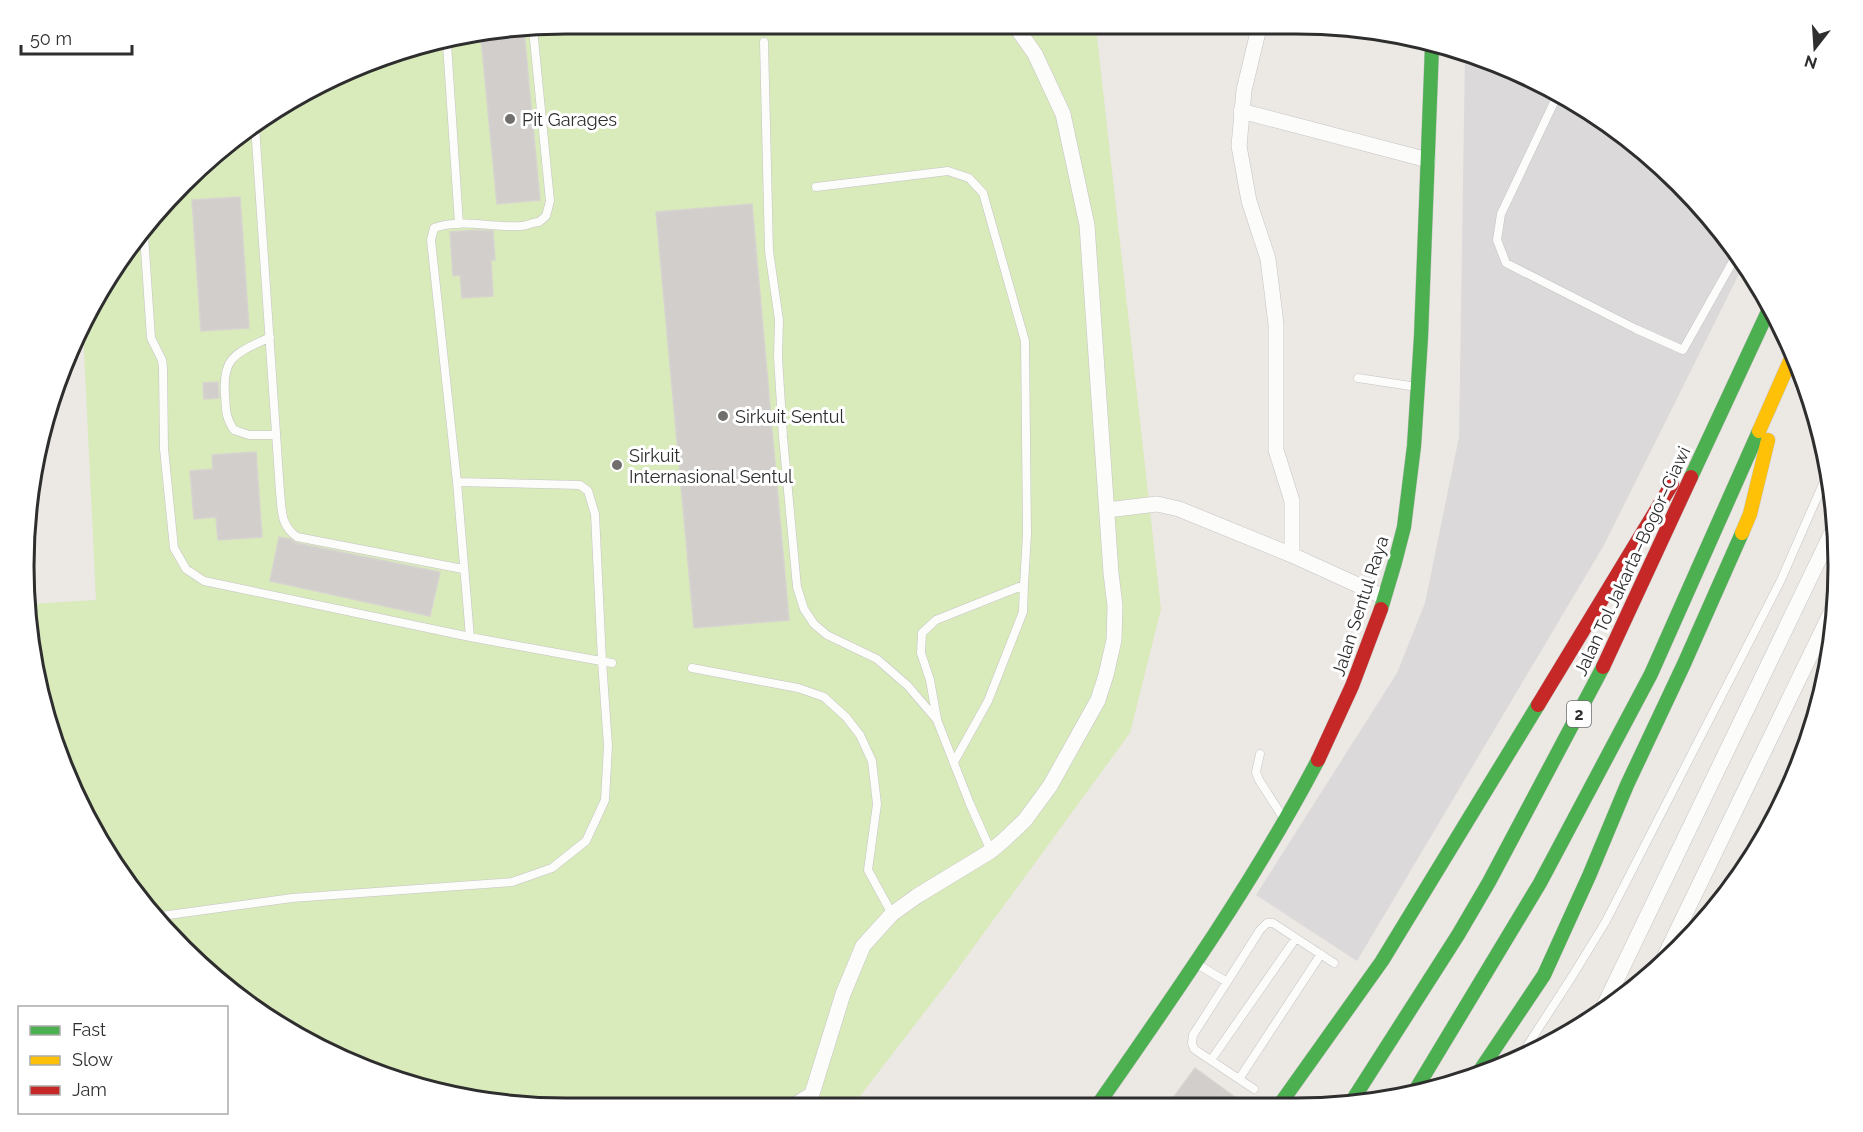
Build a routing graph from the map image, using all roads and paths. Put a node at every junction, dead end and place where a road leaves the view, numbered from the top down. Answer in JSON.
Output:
{"nodes":[{"id":1,"x":1021,"y":34,"type":"edge"},
{"id":2,"x":1258,"y":34,"type":"edge"},
{"id":3,"x":534,"y":36,"type":"edge"},
{"id":4,"x":764,"y":42,"type":"dead end"},
{"id":5,"x":447,"y":48,"type":"edge"},
{"id":6,"x":1432,"y":52,"type":"edge"},
{"id":7,"x":1554,"y":101,"type":"edge"},
{"id":8,"x":1241,"y":111,"type":"junction"},
{"id":9,"x":256,"y":135,"type":"edge"},
{"id":10,"x":1428,"y":160,"type":"junction"},
{"id":11,"x":816,"y":187,"type":"dead end"},
{"id":12,"x":459,"y":224,"type":"junction"},
{"id":13,"x":144,"y":242,"type":"edge"},
{"id":14,"x":1733,"y":262,"type":"edge"},
{"id":15,"x":1766,"y":316,"type":"edge"},
{"id":16,"x":270,"y":337,"type":"junction"},
{"id":17,"x":1788,"y":364,"type":"edge"},
{"id":18,"x":1743,"y":366,"type":"junction"},
{"id":19,"x":1358,"y":378,"type":"dead end"},
{"id":20,"x":1782,"y":378,"type":"junction"},
{"id":21,"x":1418,"y":387,"type":"junction"},
{"id":22,"x":276,"y":435,"type":"junction"},
{"id":23,"x":457,"y":482,"type":"junction"},
{"id":24,"x":1822,"y":486,"type":"edge"},
{"id":25,"x":1107,"y":510,"type":"junction"},
{"id":26,"x":1827,"y":542,"type":"edge"},
{"id":27,"x":1292,"y":555,"type":"junction"},
{"id":28,"x":463,"y":569,"type":"junction"},
{"id":29,"x":1024,"y":585,"type":"junction"},
{"id":30,"x":1384,"y":597,"type":"junction"},
{"id":31,"x":1825,"y":625,"type":"edge"},
{"id":32,"x":470,"y":637,"type":"junction"},
{"id":33,"x":602,"y":661,"type":"junction"},
{"id":34,"x":612,"y":663,"type":"dead end"},
{"id":35,"x":692,"y":668,"type":"dead end"},
{"id":36,"x":937,"y":720,"type":"junction"},
{"id":37,"x":1260,"y":754,"type":"dead end"},
{"id":38,"x":954,"y":762,"type":"junction"},
{"id":39,"x":1286,"y":822,"type":"junction"},
{"id":40,"x":991,"y":851,"type":"junction"},
{"id":41,"x":892,"y":914,"type":"junction"},
{"id":42,"x":165,"y":915,"type":"edge"},
{"id":43,"x":1296,"y":938,"type":"junction"},
{"id":44,"x":1670,"y":944,"type":"edge"},
{"id":45,"x":1321,"y":954,"type":"junction"},
{"id":46,"x":1196,"y":963,"type":"junction"},
{"id":47,"x":1334,"y":963,"type":"dead end"},
{"id":48,"x":1227,"y":982,"type":"junction"},
{"id":49,"x":1608,"y":997,"type":"edge"},
{"id":50,"x":1528,"y":1045,"type":"edge"},
{"id":51,"x":1210,"y":1060,"type":"junction"},
{"id":52,"x":1485,"y":1062,"type":"edge"},
{"id":53,"x":1239,"y":1079,"type":"junction"},
{"id":54,"x":1420,"y":1083,"type":"edge"},
{"id":55,"x":1254,"y":1089,"type":"dead end"},
{"id":56,"x":1356,"y":1094,"type":"edge"},
{"id":57,"x":812,"y":1098,"type":"edge"},
{"id":58,"x":1103,"y":1098,"type":"edge"},
{"id":59,"x":1284,"y":1098,"type":"edge"}],
"edges":[{"from":1,"to":25,"type":"street"},
{"from":2,"to":8,"type":"street"},
{"from":3,"to":12,"type":"lane"},
{"from":4,"to":36,"type":"lane"},
{"from":5,"to":12,"type":"lane"},
{"from":6,"to":10,"type":"main road","name":"Jalan Sentul Raya"},
{"from":7,"to":14,"type":"lane"},
{"from":8,"to":10,"type":"street"},
{"from":8,"to":27,"type":"street"},
{"from":9,"to":16,"type":"lane"},
{"from":10,"to":21,"type":"main road","name":"Jalan Sentul Raya"},
{"from":11,"to":29,"type":"lane"},
{"from":12,"to":23,"type":"lane"},
{"from":13,"to":32,"type":"lane"},
{"from":15,"to":18,"type":"main road","name":"Jalan Tol Jakarta–Bogor–Ciawi","number":"2"},
{"from":16,"to":22,"type":"lane"},
{"from":16,"to":22,"type":"lane"},
{"from":17,"to":20,"type":"main road"},
{"from":18,"to":56,"type":"main road","name":"Jalan Tol Jakarta–Bogor–Ciawi","number":"2"},
{"from":18,"to":59,"type":"main road"},
{"from":19,"to":21,"type":"lane"},
{"from":20,"to":52,"type":"main road"},
{"from":20,"to":54,"type":"main road"},
{"from":21,"to":30,"type":"main road","name":"Jalan Sentul Raya"},
{"from":22,"to":28,"type":"lane"},
{"from":23,"to":28,"type":"lane"},
{"from":23,"to":33,"type":"lane"},
{"from":24,"to":50,"type":"lane"},
{"from":25,"to":27,"type":"street"},
{"from":25,"to":40,"type":"street"},
{"from":26,"to":49,"type":"street"},
{"from":27,"to":30,"type":"street"},
{"from":28,"to":32,"type":"lane"},
{"from":29,"to":36,"type":"lane"},
{"from":29,"to":38,"type":"lane"},
{"from":30,"to":39,"type":"main road","name":"Jalan Sentul Raya"},
{"from":31,"to":44,"type":"street"},
{"from":32,"to":33,"type":"lane"},
{"from":33,"to":34,"type":"lane"},
{"from":33,"to":42,"type":"lane"},
{"from":35,"to":41,"type":"lane"},
{"from":36,"to":38,"type":"lane"},
{"from":37,"to":39,"type":"lane"},
{"from":38,"to":40,"type":"lane"},
{"from":39,"to":46,"type":"main road","name":"Jalan Sentul Raya"},
{"from":40,"to":41,"type":"street"},
{"from":41,"to":57,"type":"street"},
{"from":43,"to":45,"type":"lane"},
{"from":43,"to":48,"type":"lane"},
{"from":43,"to":51,"type":"lane"},
{"from":45,"to":47,"type":"lane"},
{"from":45,"to":53,"type":"lane"},
{"from":46,"to":48,"type":"lane"},
{"from":46,"to":58,"type":"main road","name":"Jalan Sentul Raya"},
{"from":48,"to":51,"type":"lane"},
{"from":51,"to":53,"type":"lane"},
{"from":53,"to":55,"type":"lane"}]}
